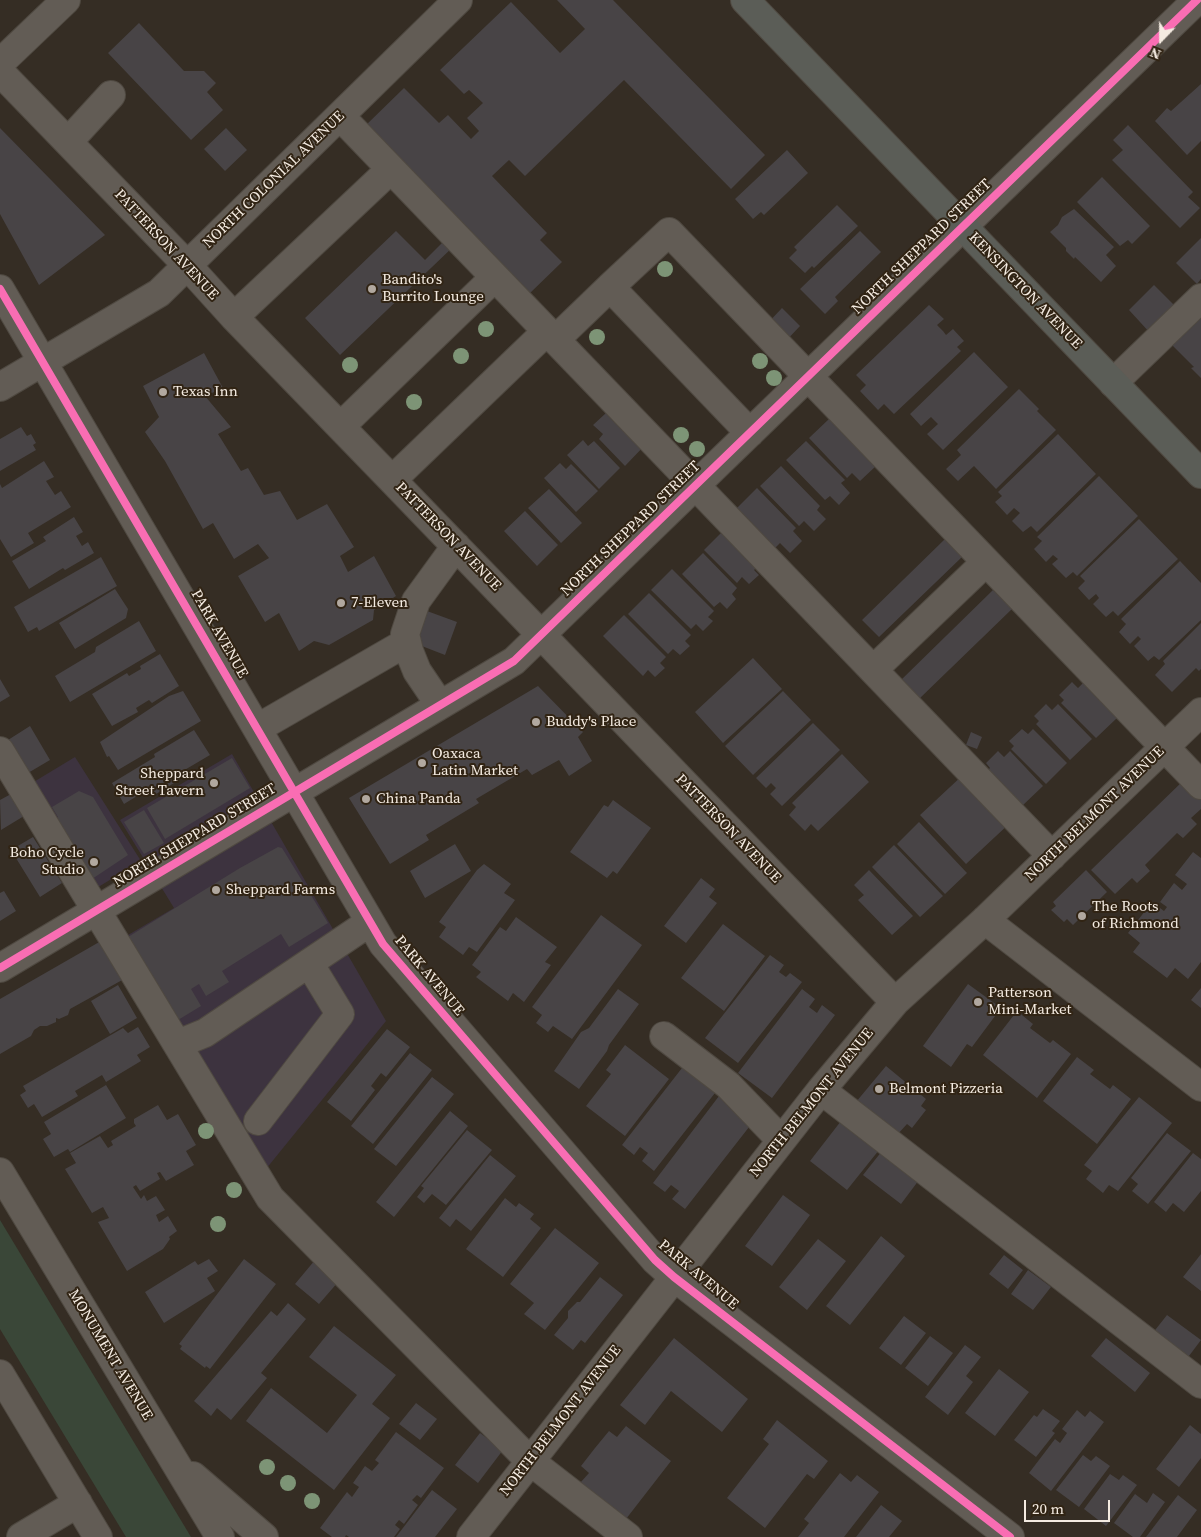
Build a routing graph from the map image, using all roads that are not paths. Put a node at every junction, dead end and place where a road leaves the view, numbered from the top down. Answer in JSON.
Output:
{"nodes":[{"id":1,"x":66,"y":0,"type":"edge"},
{"id":2,"x":745,"y":0,"type":"edge"},
{"id":3,"x":1197,"y":0,"type":"edge"},
{"id":4,"x":453,"y":1,"type":"edge"},
{"id":5,"x":0,"y":63,"type":"edge"},
{"id":6,"x":0,"y":72,"type":"edge"},
{"id":7,"x":111,"y":95,"type":"dead end"},
{"id":8,"x":340,"y":116,"type":"junction"},
{"id":9,"x":68,"y":142,"type":"junction"},
{"id":10,"x":391,"y":169,"type":"junction"},
{"id":11,"x":963,"y":227,"type":"junction"},
{"id":12,"x":186,"y":265,"type":"junction"},
{"id":13,"x":496,"y":277,"type":"junction"},
{"id":14,"x":610,"y":287,"type":"junction"},
{"id":15,"x":0,"y":289,"type":"edge"},
{"id":16,"x":1201,"y":298,"type":"edge"},
{"id":17,"x":234,"y":317,"type":"junction"},
{"id":18,"x":551,"y":335,"type":"junction"},
{"id":19,"x":43,"y":361,"type":"junction"},
{"id":20,"x":808,"y":377,"type":"junction"},
{"id":21,"x":1113,"y":383,"type":"junction"},
{"id":22,"x":0,"y":387,"type":"edge"},
{"id":23,"x":341,"y":426,"type":"junction"},
{"id":24,"x":750,"y":433,"type":"junction"},
{"id":25,"x":1201,"y":474,"type":"edge"},
{"id":26,"x":392,"y":480,"type":"junction"},
{"id":27,"x":695,"y":485,"type":"junction"},
{"id":28,"x":456,"y":546,"type":"junction"},
{"id":29,"x":986,"y":562,"type":"junction"},
{"id":30,"x":542,"y":635,"type":"junction"},
{"id":31,"x":407,"y":642,"type":"junction"},
{"id":32,"x":873,"y":670,"type":"junction"},
{"id":33,"x":440,"y":705,"type":"junction"},
{"id":34,"x":1201,"y":712,"type":"edge"},
{"id":35,"x":258,"y":728,"type":"junction"},
{"id":36,"x":1164,"y":748,"type":"junction"},
{"id":37,"x":0,"y":752,"type":"edge"},
{"id":38,"x":1201,"y":785,"type":"edge"},
{"id":39,"x":294,"y":793,"type":"junction"},
{"id":40,"x":1052,"y":856,"type":"junction"},
{"id":41,"x":97,"y":910,"type":"junction"},
{"id":42,"x":985,"y":920,"type":"junction"},
{"id":43,"x":370,"y":922,"type":"junction"},
{"id":44,"x":309,"y":962,"type":"junction"},
{"id":45,"x":0,"y":968,"type":"edge"},
{"id":46,"x":895,"y":1002,"type":"junction"},
{"id":47,"x":664,"y":1036,"type":"dead end"},
{"id":48,"x":178,"y":1044,"type":"junction"},
{"id":49,"x":1201,"y":1087,"type":"edge"},
{"id":50,"x":821,"y":1090,"type":"junction"},
{"id":51,"x":258,"y":1121,"type":"dead end"},
{"id":52,"x":781,"y":1140,"type":"junction"},
{"id":53,"x":0,"y":1172,"type":"edge"},
{"id":54,"x":674,"y":1276,"type":"junction"},
{"id":55,"x":0,"y":1374,"type":"edge"},
{"id":56,"x":1201,"y":1384,"type":"edge"},
{"id":57,"x":173,"y":1459,"type":"junction"},
{"id":58,"x":530,"y":1461,"type":"junction"},
{"id":59,"x":78,"y":1504,"type":"junction"},
{"id":60,"x":21,"y":1537,"type":"edge"},
{"id":61,"x":98,"y":1537,"type":"edge"},
{"id":62,"x":220,"y":1537,"type":"edge"},
{"id":63,"x":264,"y":1537,"type":"edge"},
{"id":64,"x":471,"y":1537,"type":"edge"},
{"id":65,"x":628,"y":1537,"type":"edge"},
{"id":66,"x":1010,"y":1537,"type":"edge"}],
"edges":[{"from":1,"to":5,"type":"street"},
{"from":2,"to":11,"type":"main road","name":"KENSINGTON AVENUE"},
{"from":3,"to":11,"type":"street","name":"NORTH SHEPPARD STREET"},
{"from":4,"to":8,"type":"street","name":"NORTH COLONIAL AVENUE"},
{"from":6,"to":9,"type":"street","name":"PATTERSON AVENUE"},
{"from":7,"to":9,"type":"street"},
{"from":8,"to":10,"type":"street"},
{"from":8,"to":12,"type":"street","name":"NORTH COLONIAL AVENUE"},
{"from":9,"to":12,"type":"street","name":"PATTERSON AVENUE"},
{"from":10,"to":13,"type":"street"},
{"from":10,"to":17,"type":"street"},
{"from":11,"to":20,"type":"street","name":"NORTH SHEPPARD STREET"},
{"from":11,"to":21,"type":"main road","name":"KENSINGTON AVENUE"},
{"from":12,"to":17,"type":"street","name":"PATTERSON AVENUE"},
{"from":12,"to":19,"type":"street","name":"NORTH COLONIAL AVENUE"},
{"from":13,"to":18,"type":"street"},
{"from":13,"to":23,"type":"street"},
{"from":14,"to":18,"type":"street"},
{"from":14,"to":20,"type":"street"},
{"from":14,"to":24,"type":"street"},
{"from":15,"to":19,"type":"street","name":"PARK AVENUE"},
{"from":16,"to":21,"type":"street"},
{"from":17,"to":23,"type":"street","name":"PATTERSON AVENUE"},
{"from":18,"to":26,"type":"street"},
{"from":18,"to":27,"type":"street"},
{"from":19,"to":22,"type":"street","name":"NORTH COLONIAL AVENUE"},
{"from":19,"to":35,"type":"street","name":"PARK AVENUE"},
{"from":20,"to":24,"type":"street","name":"NORTH SHEPPARD STREET"},
{"from":20,"to":29,"type":"street"},
{"from":21,"to":25,"type":"main road","name":"KENSINGTON AVENUE"},
{"from":23,"to":26,"type":"street","name":"PATTERSON AVENUE"},
{"from":24,"to":27,"type":"street","name":"NORTH SHEPPARD STREET"},
{"from":26,"to":28,"type":"street","name":"PATTERSON AVENUE"},
{"from":27,"to":30,"type":"street","name":"NORTH SHEPPARD STREET"},
{"from":27,"to":32,"type":"street"},
{"from":28,"to":30,"type":"street","name":"PATTERSON AVENUE"},
{"from":28,"to":31,"type":"street"},
{"from":29,"to":32,"type":"street"},
{"from":29,"to":36,"type":"street"},
{"from":30,"to":33,"type":"street","name":"NORTH SHEPPARD STREET"},
{"from":30,"to":46,"type":"street","name":"PATTERSON AVENUE"},
{"from":31,"to":33,"type":"street"},
{"from":31,"to":35,"type":"street"},
{"from":32,"to":40,"type":"street"},
{"from":33,"to":39,"type":"street","name":"NORTH SHEPPARD STREET"},
{"from":34,"to":36,"type":"street","name":"NORTH BELMONT AVENUE"},
{"from":35,"to":39,"type":"street","name":"PARK AVENUE"},
{"from":36,"to":38,"type":"street"},
{"from":36,"to":40,"type":"street","name":"NORTH BELMONT AVENUE"},
{"from":37,"to":41,"type":"street"},
{"from":39,"to":41,"type":"street","name":"NORTH SHEPPARD STREET"},
{"from":39,"to":43,"type":"street","name":"PARK AVENUE"},
{"from":40,"to":42,"type":"street","name":"NORTH BELMONT AVENUE"},
{"from":41,"to":45,"type":"street","name":"NORTH SHEPPARD STREET"},
{"from":41,"to":48,"type":"street"},
{"from":42,"to":46,"type":"street","name":"NORTH BELMONT AVENUE"},
{"from":42,"to":49,"type":"street"},
{"from":43,"to":44,"type":"street"},
{"from":43,"to":54,"type":"street","name":"PARK AVENUE"},
{"from":44,"to":48,"type":"street"},
{"from":44,"to":51,"type":"street"},
{"from":46,"to":50,"type":"street","name":"NORTH BELMONT AVENUE"},
{"from":47,"to":52,"type":"street"},
{"from":48,"to":58,"type":"street"},
{"from":50,"to":52,"type":"street","name":"NORTH BELMONT AVENUE"},
{"from":50,"to":56,"type":"street"},
{"from":52,"to":54,"type":"street","name":"NORTH BELMONT AVENUE"},
{"from":53,"to":57,"type":"street","name":"MONUMENT AVENUE"},
{"from":54,"to":58,"type":"street","name":"NORTH BELMONT AVENUE"},
{"from":54,"to":66,"type":"street","name":"PARK AVENUE"},
{"from":55,"to":59,"type":"street"},
{"from":57,"to":62,"type":"street","name":"MONUMENT AVENUE"},
{"from":57,"to":63,"type":"street"},
{"from":58,"to":64,"type":"street","name":"NORTH BELMONT AVENUE"},
{"from":58,"to":65,"type":"street"},
{"from":59,"to":60,"type":"street"},
{"from":59,"to":61,"type":"street"}]}
